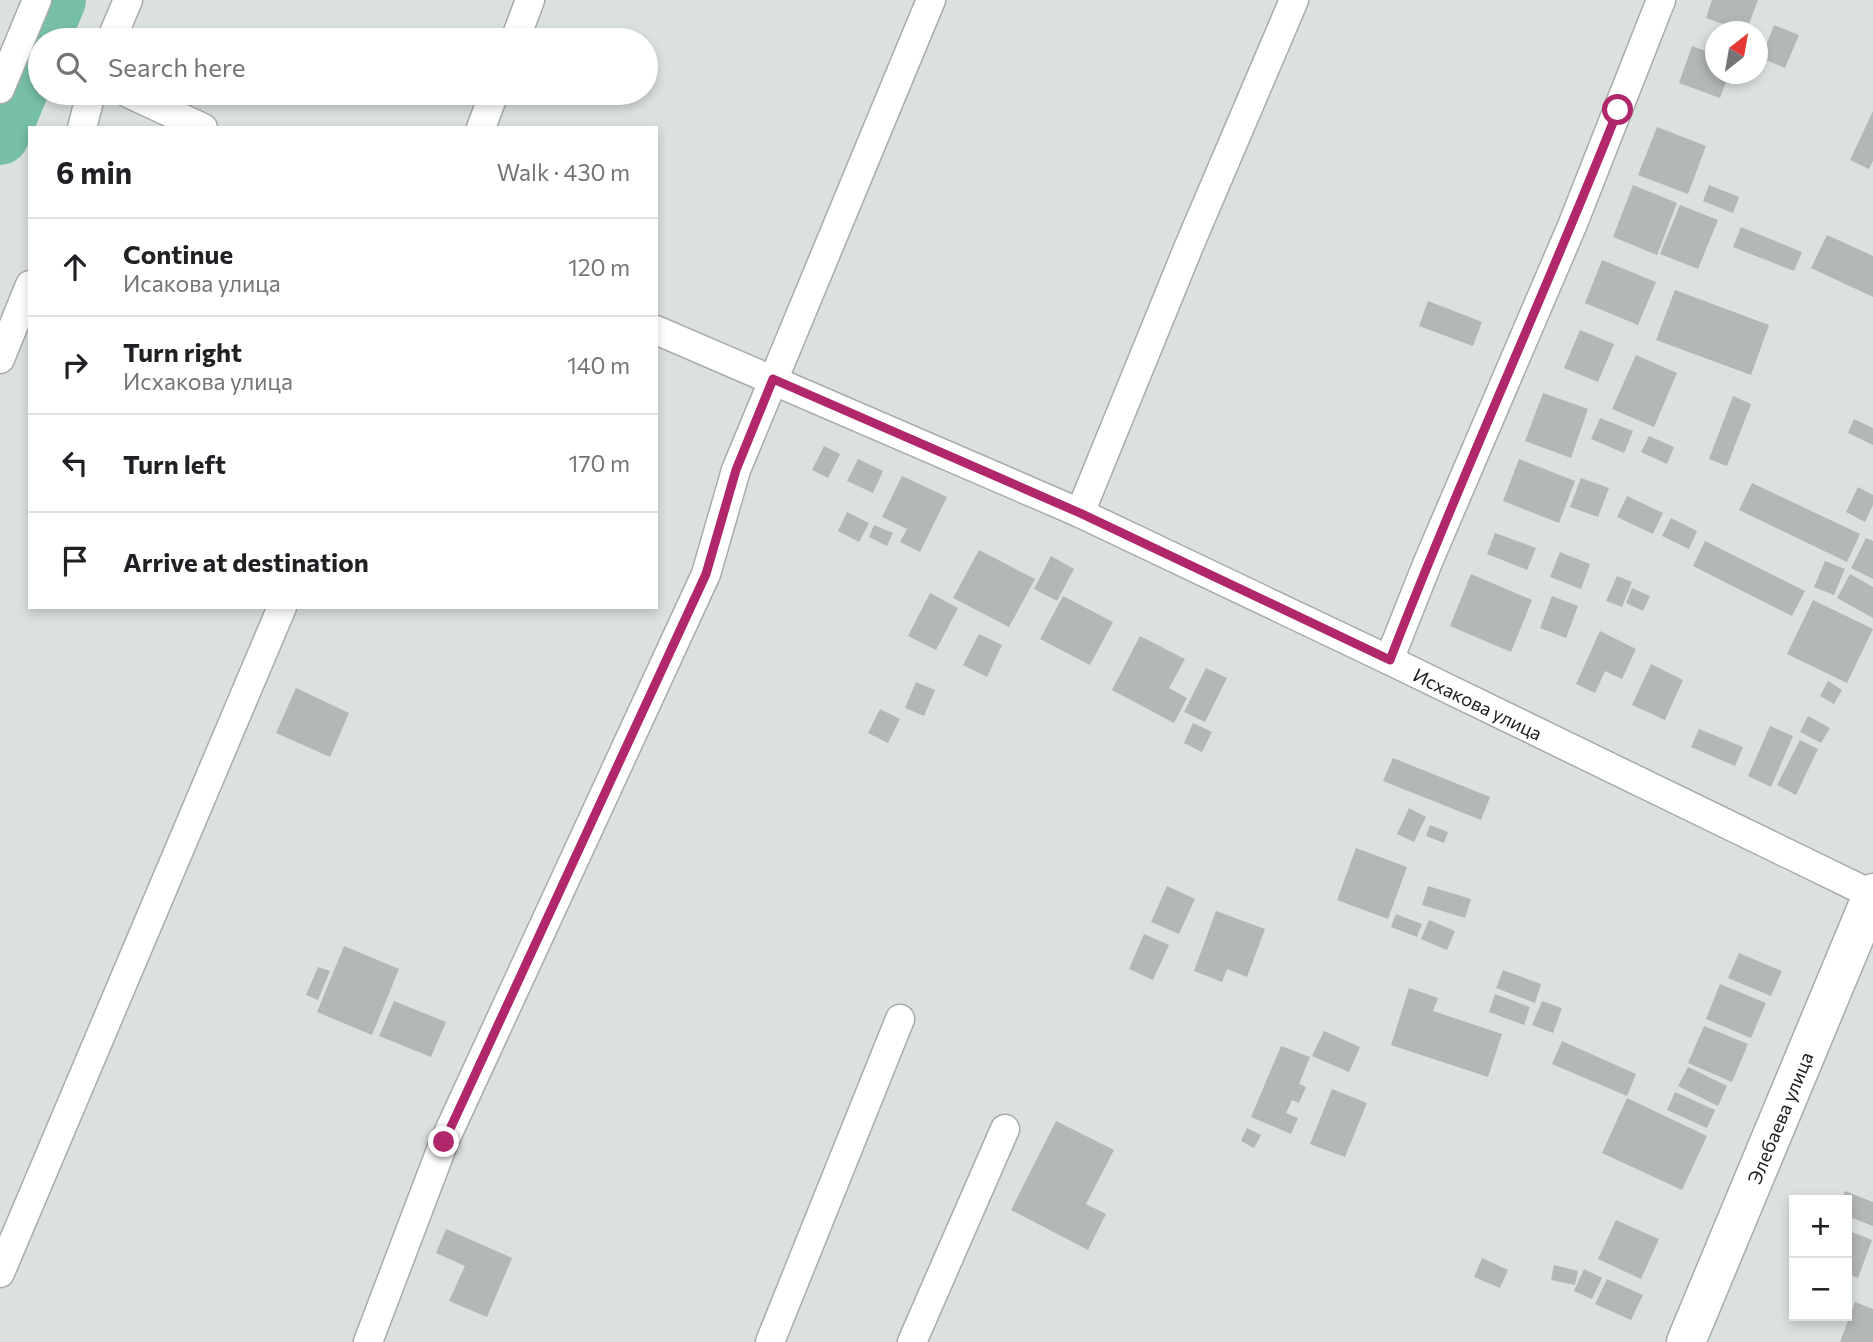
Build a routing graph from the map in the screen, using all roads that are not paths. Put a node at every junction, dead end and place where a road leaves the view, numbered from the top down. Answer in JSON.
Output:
{"nodes":[{"id":1,"x":37,"y":0,"type":"edge"},
{"id":2,"x":128,"y":0,"type":"edge"},
{"id":3,"x":530,"y":0,"type":"edge"},
{"id":4,"x":930,"y":0,"type":"edge"},
{"id":5,"x":1294,"y":0,"type":"edge"},
{"id":6,"x":1661,"y":0,"type":"edge"},
{"id":7,"x":116,"y":28,"type":"edge"},
{"id":8,"x":520,"y":28,"type":"edge"},
{"id":9,"x":20,"y":43,"type":"edge"},
{"id":10,"x":0,"y":89,"type":"edge"},
{"id":11,"x":88,"y":105,"type":"edge"},
{"id":12,"x":154,"y":105,"type":"edge"},
{"id":13,"x":490,"y":105,"type":"edge"},
{"id":14,"x":83,"y":126,"type":"edge"},
{"id":15,"x":199,"y":126,"type":"edge"},
{"id":16,"x":482,"y":126,"type":"edge"},
{"id":17,"x":28,"y":290,"type":"edge"},
{"id":18,"x":658,"y":331,"type":"edge"},
{"id":19,"x":0,"y":359,"type":"edge"},
{"id":20,"x":773,"y":379,"type":"junction"},
{"id":21,"x":1080,"y":513,"type":"junction"},
{"id":22,"x":281,"y":609,"type":"edge"},
{"id":23,"x":1390,"y":660,"type":"junction"},
{"id":24,"x":1873,"y":894,"type":"edge"},
{"id":25,"x":900,"y":1019,"type":"dead end"},
{"id":26,"x":1005,"y":1129,"type":"dead end"},
{"id":27,"x":0,"y":1273,"type":"edge"},
{"id":28,"x":368,"y":1342,"type":"edge"},
{"id":29,"x":770,"y":1342,"type":"edge"},
{"id":30,"x":912,"y":1342,"type":"edge"},
{"id":31,"x":1686,"y":1342,"type":"edge"}],
"edges":[{"from":1,"to":9,"type":"street"},
{"from":2,"to":7,"type":"street"},
{"from":3,"to":8,"type":"street"},
{"from":4,"to":20,"type":"street"},
{"from":5,"to":21,"type":"street"},
{"from":6,"to":23,"type":"street"},
{"from":9,"to":10,"type":"street"},
{"from":11,"to":14,"type":"street"},
{"from":12,"to":15,"type":"street"},
{"from":13,"to":16,"type":"street"},
{"from":17,"to":19,"type":"street"},
{"from":18,"to":20,"type":"street","name":"Исхакова улица"},
{"from":20,"to":21,"type":"street","name":"Исхакова улица"},
{"from":20,"to":28,"type":"street"},
{"from":21,"to":23,"type":"street","name":"Исхакова улица"},
{"from":22,"to":27,"type":"street"},
{"from":23,"to":24,"type":"street","name":"Исхакова улица"},
{"from":24,"to":31,"type":"street","name":"Элебаева улица"},
{"from":25,"to":29,"type":"street"},
{"from":26,"to":30,"type":"street"}]}
